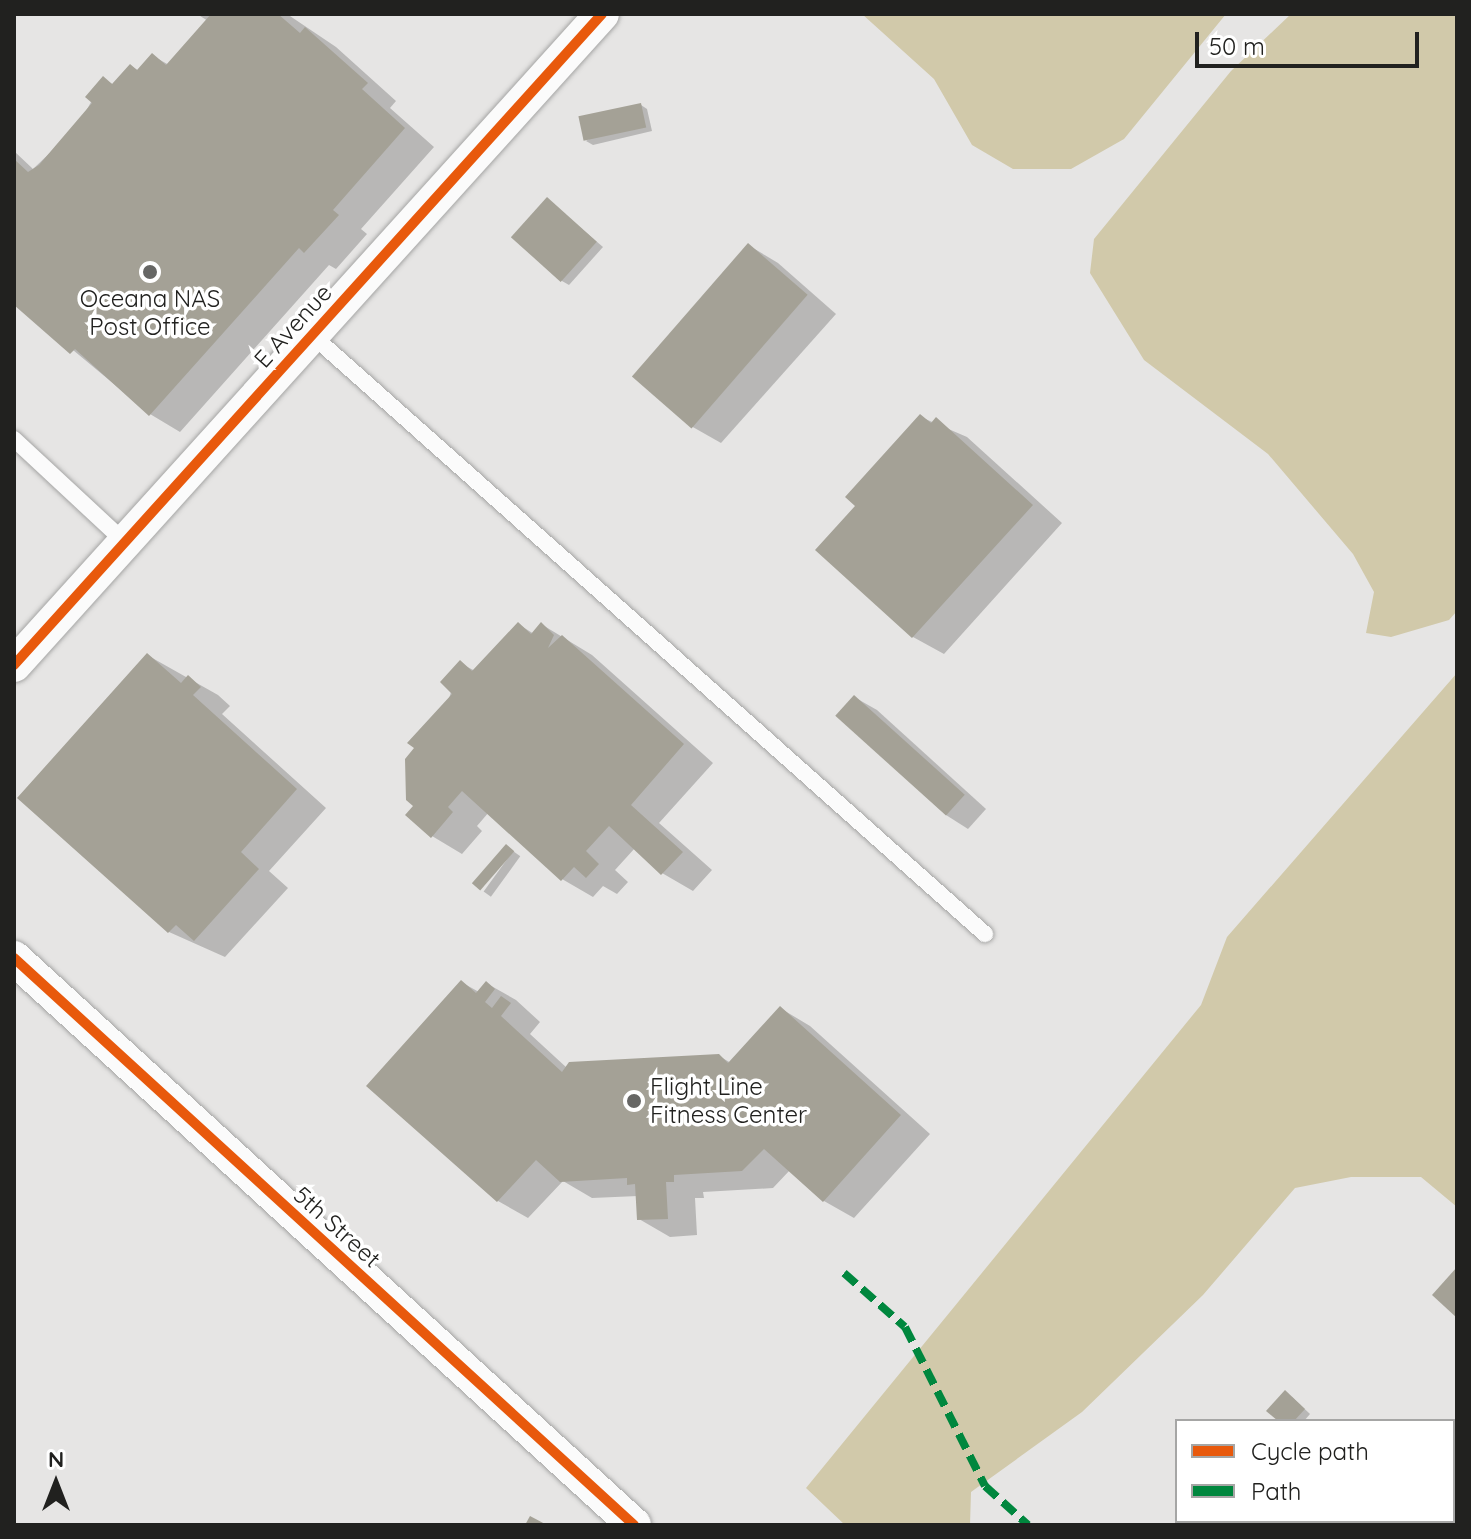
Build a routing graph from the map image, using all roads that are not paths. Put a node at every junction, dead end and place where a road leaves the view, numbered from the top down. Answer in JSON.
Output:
{"nodes":[{"id":1,"x":602,"y":14,"type":"edge"},
{"id":2,"x":312,"y":335,"type":"junction"},
{"id":3,"x":14,"y":439,"type":"edge"},
{"id":4,"x":125,"y":542,"type":"junction"},
{"id":5,"x":14,"y":665,"type":"edge"},
{"id":6,"x":985,"y":934,"type":"dead end"},
{"id":7,"x":14,"y":958,"type":"edge"},
{"id":8,"x":634,"y":1525,"type":"edge"}],
"edges":[{"from":1,"to":2,"type":"street","name":"E Avenue"},
{"from":2,"to":4,"type":"street","name":"E Avenue"},
{"from":2,"to":6,"type":"lane"},
{"from":3,"to":4,"type":"lane"},
{"from":4,"to":5,"type":"street","name":"E Avenue"},
{"from":7,"to":8,"type":"street","name":"5th Street"}]}
